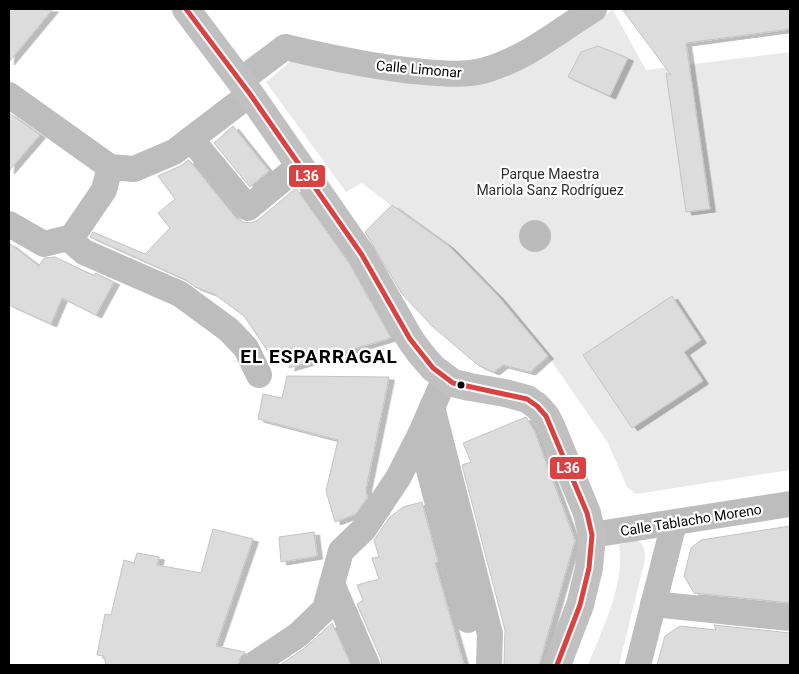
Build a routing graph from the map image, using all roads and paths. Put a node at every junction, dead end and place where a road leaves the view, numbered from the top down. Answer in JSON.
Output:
{"nodes":[{"id":1,"x":186,"y":9,"type":"edge"},
{"id":2,"x":594,"y":9,"type":"edge"},
{"id":3,"x":245,"y":88,"type":"junction"},
{"id":4,"x":9,"y":95,"type":"edge"},
{"id":5,"x":191,"y":139,"type":"junction"},
{"id":6,"x":300,"y":165,"type":"junction"},
{"id":7,"x":110,"y":167,"type":"junction"},
{"id":8,"x":9,"y":224,"type":"edge"},
{"id":9,"x":68,"y":238,"type":"junction"},
{"id":10,"x":259,"y":375,"type":"dead end"},
{"id":11,"x":445,"y":378,"type":"junction"},
{"id":12,"x":432,"y":407,"type":"junction"},
{"id":13,"x":420,"y":435,"type":"junction"},
{"id":14,"x":790,"y":504,"type":"edge"},
{"id":15,"x":674,"y":523,"type":"junction"},
{"id":16,"x":592,"y":535,"type":"junction"},
{"id":17,"x":332,"y":584,"type":"junction"},
{"id":18,"x":653,"y":604,"type":"junction"},
{"id":19,"x":790,"y":618,"type":"edge"},
{"id":20,"x":263,"y":663,"type":"edge"},
{"id":21,"x":367,"y":665,"type":"edge"},
{"id":22,"x":481,"y":665,"type":"edge"},
{"id":23,"x":489,"y":665,"type":"edge"},
{"id":24,"x":558,"y":665,"type":"edge"},
{"id":25,"x":638,"y":665,"type":"edge"}],
"edges":[{"from":1,"to":3,"type":"main road"},
{"from":2,"to":3,"type":"street","name":"Calle Limonar"},
{"from":3,"to":5,"type":"street","name":"Calle Limonar"},
{"from":3,"to":6,"type":"main road"},
{"from":4,"to":7,"type":"street"},
{"from":5,"to":6,"type":"street"},
{"from":5,"to":7,"type":"street","name":"Calle Limonar"},
{"from":6,"to":11,"type":"main road"},
{"from":7,"to":9,"type":"street"},
{"from":8,"to":9,"type":"street"},
{"from":9,"to":10,"type":"street"},
{"from":11,"to":12,"type":"street"},
{"from":11,"to":16,"type":"main road"},
{"from":12,"to":13,"type":"street"},
{"from":12,"to":23,"type":"street"},
{"from":13,"to":17,"type":"street"},
{"from":13,"to":22,"type":"street"},
{"from":14,"to":15,"type":"street","name":"Calle Tablacho Moreno"},
{"from":15,"to":16,"type":"street","name":"Calle Tablacho Moreno"},
{"from":15,"to":18,"type":"street"},
{"from":16,"to":24,"type":"main road"},
{"from":17,"to":20,"type":"street"},
{"from":17,"to":21,"type":"street"},
{"from":18,"to":19,"type":"street"},
{"from":18,"to":25,"type":"street"}]}
